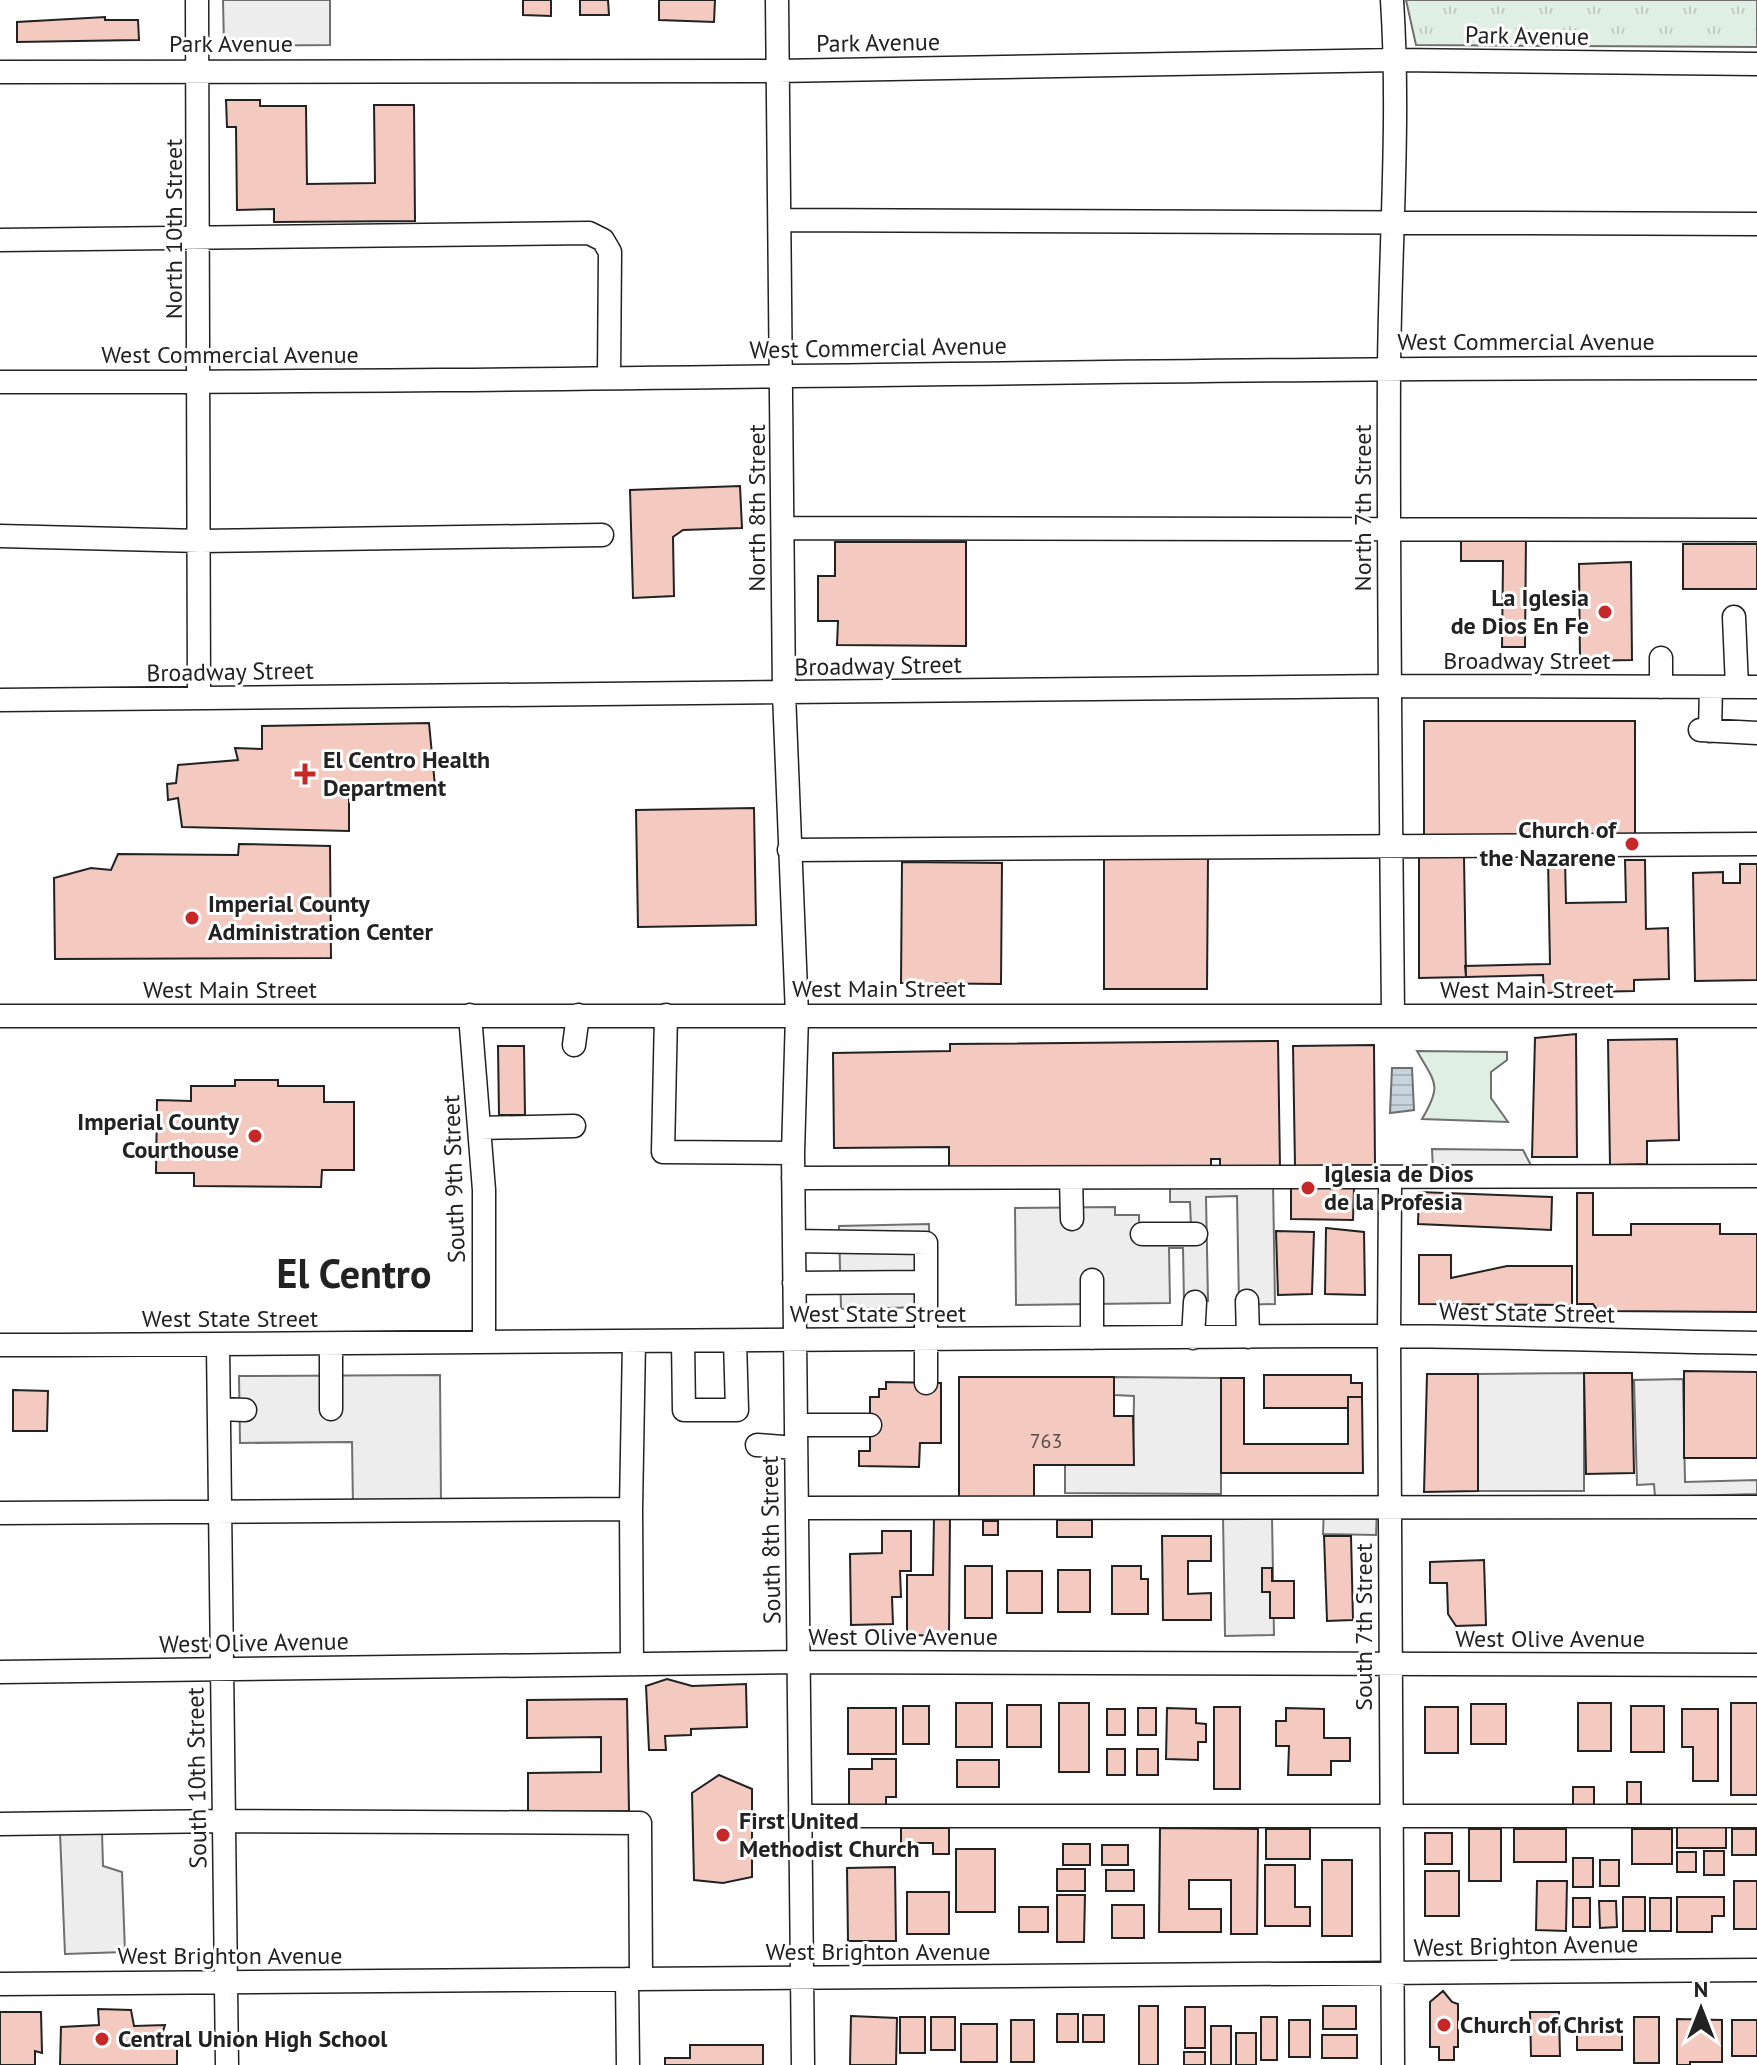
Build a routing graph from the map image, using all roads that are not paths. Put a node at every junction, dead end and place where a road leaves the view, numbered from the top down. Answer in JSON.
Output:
{"nodes":[{"id":1,"x":197,"y":0,"type":"edge"},
{"id":2,"x":777,"y":0,"type":"edge"},
{"id":3,"x":1392,"y":0,"type":"edge"},
{"id":4,"x":1396,"y":60,"type":"junction"},
{"id":5,"x":1757,"y":64,"type":"edge"},
{"id":6,"x":199,"y":70,"type":"junction"},
{"id":7,"x":778,"y":71,"type":"junction"},
{"id":8,"x":0,"y":72,"type":"edge"},
{"id":9,"x":780,"y":220,"type":"junction"},
{"id":10,"x":1391,"y":224,"type":"junction"},
{"id":11,"x":1757,"y":224,"type":"edge"},
{"id":12,"x":200,"y":239,"type":"junction"},
{"id":13,"x":0,"y":240,"type":"edge"},
{"id":14,"x":1389,"y":368,"type":"junction"},
{"id":15,"x":1757,"y":368,"type":"edge"},
{"id":16,"x":781,"y":375,"type":"junction"},
{"id":17,"x":609,"y":377,"type":"junction"},
{"id":18,"x":0,"y":382,"type":"edge"},
{"id":19,"x":200,"y":382,"type":"junction"},
{"id":20,"x":783,"y":528,"type":"junction"},
{"id":21,"x":1389,"y":528,"type":"junction"},
{"id":22,"x":1757,"y":530,"type":"edge"},
{"id":23,"x":602,"y":535,"type":"dead end"},
{"id":24,"x":0,"y":536,"type":"edge"},
{"id":25,"x":200,"y":541,"type":"junction"},
{"id":26,"x":1734,"y":617,"type":"dead end"},
{"id":27,"x":1661,"y":658,"type":"dead end"},
{"id":28,"x":1389,"y":686,"type":"junction"},
{"id":29,"x":1661,"y":687,"type":"junction"},
{"id":30,"x":1711,"y":687,"type":"junction"},
{"id":31,"x":1747,"y":687,"type":"edge"},
{"id":32,"x":784,"y":693,"type":"junction"},
{"id":33,"x":199,"y":698,"type":"junction"},
{"id":34,"x":0,"y":700,"type":"edge"},
{"id":35,"x":1757,"y":733,"type":"edge"},
{"id":36,"x":1757,"y":844,"type":"edge"},
{"id":37,"x":1392,"y":846,"type":"junction"},
{"id":38,"x":789,"y":850,"type":"junction"},
{"id":39,"x":470,"y":1015,"type":"junction"},
{"id":40,"x":578,"y":1015,"type":"junction"},
{"id":41,"x":666,"y":1015,"type":"junction"},
{"id":42,"x":797,"y":1015,"type":"junction"},
{"id":43,"x":0,"y":1016,"type":"edge"},
{"id":44,"x":1393,"y":1016,"type":"junction"},
{"id":45,"x":1757,"y":1016,"type":"edge"},
{"id":46,"x":574,"y":1045,"type":"dead end"},
{"id":47,"x":574,"y":1126,"type":"dead end"},
{"id":48,"x":480,"y":1128,"type":"junction"},
{"id":49,"x":793,"y":1153,"type":"junction"},
{"id":50,"x":1757,"y":1176,"type":"edge"},
{"id":51,"x":793,"y":1178,"type":"junction"},
{"id":52,"x":1071,"y":1178,"type":"junction"},
{"id":53,"x":1390,"y":1189,"type":"dead end"},
{"id":54,"x":1072,"y":1219,"type":"dead end"},
{"id":55,"x":1142,"y":1234,"type":"dead end"},
{"id":56,"x":1196,"y":1234,"type":"dead end"},
{"id":57,"x":794,"y":1241,"type":"junction"},
{"id":58,"x":1092,"y":1280,"type":"dead end"},
{"id":59,"x":926,"y":1282,"type":"junction"},
{"id":60,"x":794,"y":1283,"type":"junction"},
{"id":61,"x":1247,"y":1301,"type":"dead end"},
{"id":62,"x":1195,"y":1302,"type":"dead end"},
{"id":63,"x":1389,"y":1336,"type":"junction"},
{"id":64,"x":1248,"y":1337,"type":"junction"},
{"id":65,"x":1092,"y":1338,"type":"junction"},
{"id":66,"x":1193,"y":1338,"type":"junction"},
{"id":67,"x":925,"y":1339,"type":"junction"},
{"id":68,"x":795,"y":1340,"type":"junction"},
{"id":69,"x":484,"y":1341,"type":"junction"},
{"id":70,"x":634,"y":1341,"type":"junction"},
{"id":71,"x":683,"y":1341,"type":"junction"},
{"id":72,"x":735,"y":1341,"type":"junction"},
{"id":73,"x":1757,"y":1343,"type":"edge"},
{"id":74,"x":331,"y":1344,"type":"junction"},
{"id":75,"x":0,"y":1345,"type":"edge"},
{"id":76,"x":218,"y":1346,"type":"junction"},
{"id":77,"x":926,"y":1383,"type":"dead end"},
{"id":78,"x":219,"y":1409,"type":"junction"},
{"id":79,"x":331,"y":1409,"type":"dead end"},
{"id":80,"x":245,"y":1410,"type":"dead end"},
{"id":81,"x":796,"y":1425,"type":"junction"},
{"id":82,"x":870,"y":1425,"type":"dead end"},
{"id":83,"x":757,"y":1445,"type":"dead end"},
{"id":84,"x":796,"y":1448,"type":"junction"},
{"id":85,"x":1757,"y":1507,"type":"edge"},
{"id":86,"x":797,"y":1508,"type":"junction"},
{"id":87,"x":1389,"y":1508,"type":"junction"},
{"id":88,"x":631,"y":1509,"type":"junction"},
{"id":89,"x":220,"y":1511,"type":"junction"},
{"id":90,"x":0,"y":1513,"type":"edge"},
{"id":91,"x":799,"y":1662,"type":"junction"},
{"id":92,"x":632,"y":1664,"type":"junction"},
{"id":93,"x":1390,"y":1665,"type":"junction"},
{"id":94,"x":1757,"y":1665,"type":"edge"},
{"id":95,"x":222,"y":1669,"type":"junction"},
{"id":96,"x":0,"y":1672,"type":"edge"},
{"id":97,"x":800,"y":1816,"type":"junction"},
{"id":98,"x":1757,"y":1816,"type":"edge"},
{"id":99,"x":1392,"y":1817,"type":"junction"},
{"id":100,"x":224,"y":1821,"type":"junction"},
{"id":101,"x":0,"y":1824,"type":"edge"},
{"id":102,"x":1757,"y":1970,"type":"edge"},
{"id":103,"x":1393,"y":1974,"type":"junction"},
{"id":104,"x":634,"y":1979,"type":"junction"},
{"id":105,"x":802,"y":1979,"type":"junction"},
{"id":106,"x":226,"y":1982,"type":"junction"},
{"id":107,"x":0,"y":1984,"type":"edge"},
{"id":108,"x":227,"y":2065,"type":"edge"},
{"id":109,"x":628,"y":2065,"type":"edge"},
{"id":110,"x":803,"y":2065,"type":"edge"},
{"id":111,"x":1393,"y":2065,"type":"edge"}],
"edges":[{"from":1,"to":6,"type":"street","name":"North 10th Street"},
{"from":2,"to":7,"type":"street","name":"North 8th Street"},
{"from":3,"to":4,"type":"street","name":"North 7th Street"},
{"from":4,"to":5,"type":"street","name":"Park Avenue"},
{"from":4,"to":7,"type":"street","name":"Park Avenue"},
{"from":4,"to":10,"type":"street","name":"North 7th Street"},
{"from":6,"to":7,"type":"street","name":"Park Avenue"},
{"from":6,"to":8,"type":"street","name":"Park Avenue"},
{"from":6,"to":12,"type":"street","name":"North 10th Street"},
{"from":7,"to":9,"type":"street","name":"North 8th Street"},
{"from":9,"to":10,"type":"street"},
{"from":9,"to":16,"type":"street","name":"North 8th Street"},
{"from":10,"to":11,"type":"street"},
{"from":10,"to":14,"type":"street","name":"North 7th Street"},
{"from":12,"to":13,"type":"street"},
{"from":12,"to":17,"type":"street"},
{"from":12,"to":19,"type":"street","name":"North 10th Street"},
{"from":14,"to":15,"type":"street","name":"West Commercial Avenue"},
{"from":14,"to":16,"type":"street","name":"West Commercial Avenue"},
{"from":14,"to":21,"type":"street","name":"North 7th Street"},
{"from":16,"to":17,"type":"street","name":"West Commercial Avenue"},
{"from":16,"to":20,"type":"street","name":"North 8th Street"},
{"from":17,"to":19,"type":"street","name":"West Commercial Avenue"},
{"from":18,"to":19,"type":"street","name":"West Commercial Avenue"},
{"from":19,"to":25,"type":"street","name":"North 10th Street"},
{"from":20,"to":21,"type":"street"},
{"from":20,"to":32,"type":"street","name":"North 8th Street"},
{"from":21,"to":22,"type":"street"},
{"from":21,"to":28,"type":"street","name":"North 7th Street"},
{"from":23,"to":25,"type":"street"},
{"from":24,"to":25,"type":"street"},
{"from":25,"to":33,"type":"street","name":"North 10th Street"},
{"from":26,"to":31,"type":"street"},
{"from":27,"to":29,"type":"street"},
{"from":28,"to":29,"type":"street","name":"Broadway Street"},
{"from":28,"to":32,"type":"street","name":"Broadway Street"},
{"from":28,"to":37,"type":"street","name":"North 7th Street"},
{"from":29,"to":30,"type":"street","name":"Broadway Street"},
{"from":30,"to":31,"type":"street","name":"Broadway Street"},
{"from":30,"to":35,"type":"street"},
{"from":32,"to":33,"type":"street","name":"Broadway Street"},
{"from":32,"to":38,"type":"street","name":"North 8th Street"},
{"from":33,"to":34,"type":"street","name":"Broadway Street"},
{"from":36,"to":37,"type":"street"},
{"from":37,"to":38,"type":"street"},
{"from":37,"to":44,"type":"street","name":"North 7th Street"},
{"from":38,"to":42,"type":"street","name":"North 8th Street"},
{"from":39,"to":40,"type":"street","name":"West Main Street"},
{"from":39,"to":43,"type":"street","name":"West Main Street"},
{"from":39,"to":48,"type":"street","name":"South 9th Street"},
{"from":40,"to":41,"type":"street","name":"West Main Street"},
{"from":40,"to":46,"type":"street"},
{"from":41,"to":42,"type":"street","name":"West Main Street"},
{"from":41,"to":49,"type":"street"},
{"from":42,"to":44,"type":"street","name":"West Main Street"},
{"from":42,"to":49,"type":"street","name":"South 8th Street"},
{"from":44,"to":45,"type":"street","name":"West Main Street"},
{"from":47,"to":48,"type":"street"},
{"from":48,"to":69,"type":"street","name":"South 9th Street"},
{"from":49,"to":51,"type":"street","name":"South 8th Street"},
{"from":50,"to":52,"type":"street"},
{"from":51,"to":52,"type":"street"},
{"from":51,"to":57,"type":"street","name":"South 8th Street"},
{"from":52,"to":54,"type":"street"},
{"from":53,"to":63,"type":"street","name":"South 7th Street"},
{"from":55,"to":56,"type":"street"},
{"from":57,"to":59,"type":"street"},
{"from":57,"to":60,"type":"street","name":"South 8th Street"},
{"from":58,"to":65,"type":"street"},
{"from":59,"to":60,"type":"street"},
{"from":59,"to":67,"type":"street"},
{"from":60,"to":68,"type":"street","name":"South 8th Street"},
{"from":61,"to":64,"type":"street"},
{"from":62,"to":66,"type":"street"},
{"from":63,"to":64,"type":"street","name":"West State Street"},
{"from":63,"to":73,"type":"street","name":"West State Street"},
{"from":63,"to":87,"type":"street","name":"South 7th Street"},
{"from":64,"to":66,"type":"street","name":"West State Street"},
{"from":65,"to":66,"type":"street","name":"West State Street"},
{"from":65,"to":67,"type":"street","name":"West State Street"},
{"from":67,"to":68,"type":"street","name":"West State Street"},
{"from":67,"to":77,"type":"street"},
{"from":68,"to":72,"type":"street","name":"West State Street"},
{"from":68,"to":81,"type":"street","name":"South 8th Street"},
{"from":69,"to":70,"type":"street","name":"West State Street"},
{"from":69,"to":74,"type":"street","name":"West State Street"},
{"from":70,"to":71,"type":"street","name":"West State Street"},
{"from":70,"to":88,"type":"street"},
{"from":71,"to":72,"type":"street","name":"West State Street"},
{"from":71,"to":72,"type":"street"},
{"from":74,"to":76,"type":"street","name":"West State Street"},
{"from":74,"to":79,"type":"street"},
{"from":75,"to":76,"type":"street","name":"West State Street"},
{"from":76,"to":78,"type":"street","name":"South 10th Street"},
{"from":78,"to":80,"type":"street"},
{"from":78,"to":89,"type":"street","name":"South 10th Street"},
{"from":81,"to":82,"type":"street"},
{"from":81,"to":84,"type":"street","name":"South 8th Street"},
{"from":83,"to":84,"type":"street"},
{"from":84,"to":86,"type":"street","name":"South 8th Street"},
{"from":85,"to":87,"type":"street"},
{"from":86,"to":87,"type":"street"},
{"from":86,"to":91,"type":"street","name":"South 8th Street"},
{"from":87,"to":93,"type":"street","name":"South 7th Street"},
{"from":88,"to":89,"type":"street"},
{"from":88,"to":92,"type":"street"},
{"from":89,"to":90,"type":"street"},
{"from":89,"to":95,"type":"street","name":"South 10th Street"},
{"from":91,"to":92,"type":"street","name":"West Olive Avenue"},
{"from":91,"to":93,"type":"street","name":"West Olive Avenue"},
{"from":91,"to":97,"type":"street","name":"South 8th Street"},
{"from":92,"to":95,"type":"street","name":"West Olive Avenue"},
{"from":93,"to":94,"type":"street","name":"West Olive Avenue"},
{"from":93,"to":99,"type":"street","name":"South 7th Street"},
{"from":95,"to":96,"type":"street","name":"West Olive Avenue"},
{"from":95,"to":100,"type":"street","name":"South 10th Street"},
{"from":97,"to":99,"type":"street"},
{"from":97,"to":105,"type":"street","name":"South 8th Street"},
{"from":98,"to":99,"type":"street"},
{"from":99,"to":103,"type":"street","name":"South 7th Street"},
{"from":100,"to":101,"type":"street"},
{"from":100,"to":104,"type":"street"},
{"from":100,"to":106,"type":"street","name":"South 10th Street"},
{"from":102,"to":103,"type":"street","name":"West Brighton Avenue"},
{"from":103,"to":105,"type":"street","name":"West Brighton Avenue"},
{"from":103,"to":111,"type":"street","name":"South 7th Street"},
{"from":104,"to":105,"type":"street","name":"West Brighton Avenue"},
{"from":104,"to":106,"type":"street","name":"West Brighton Avenue"},
{"from":104,"to":109,"type":"street"},
{"from":105,"to":110,"type":"street","name":"South 8th Street"},
{"from":106,"to":107,"type":"street","name":"West Brighton Avenue"},
{"from":106,"to":108,"type":"street","name":"South 10th Street"}]}
